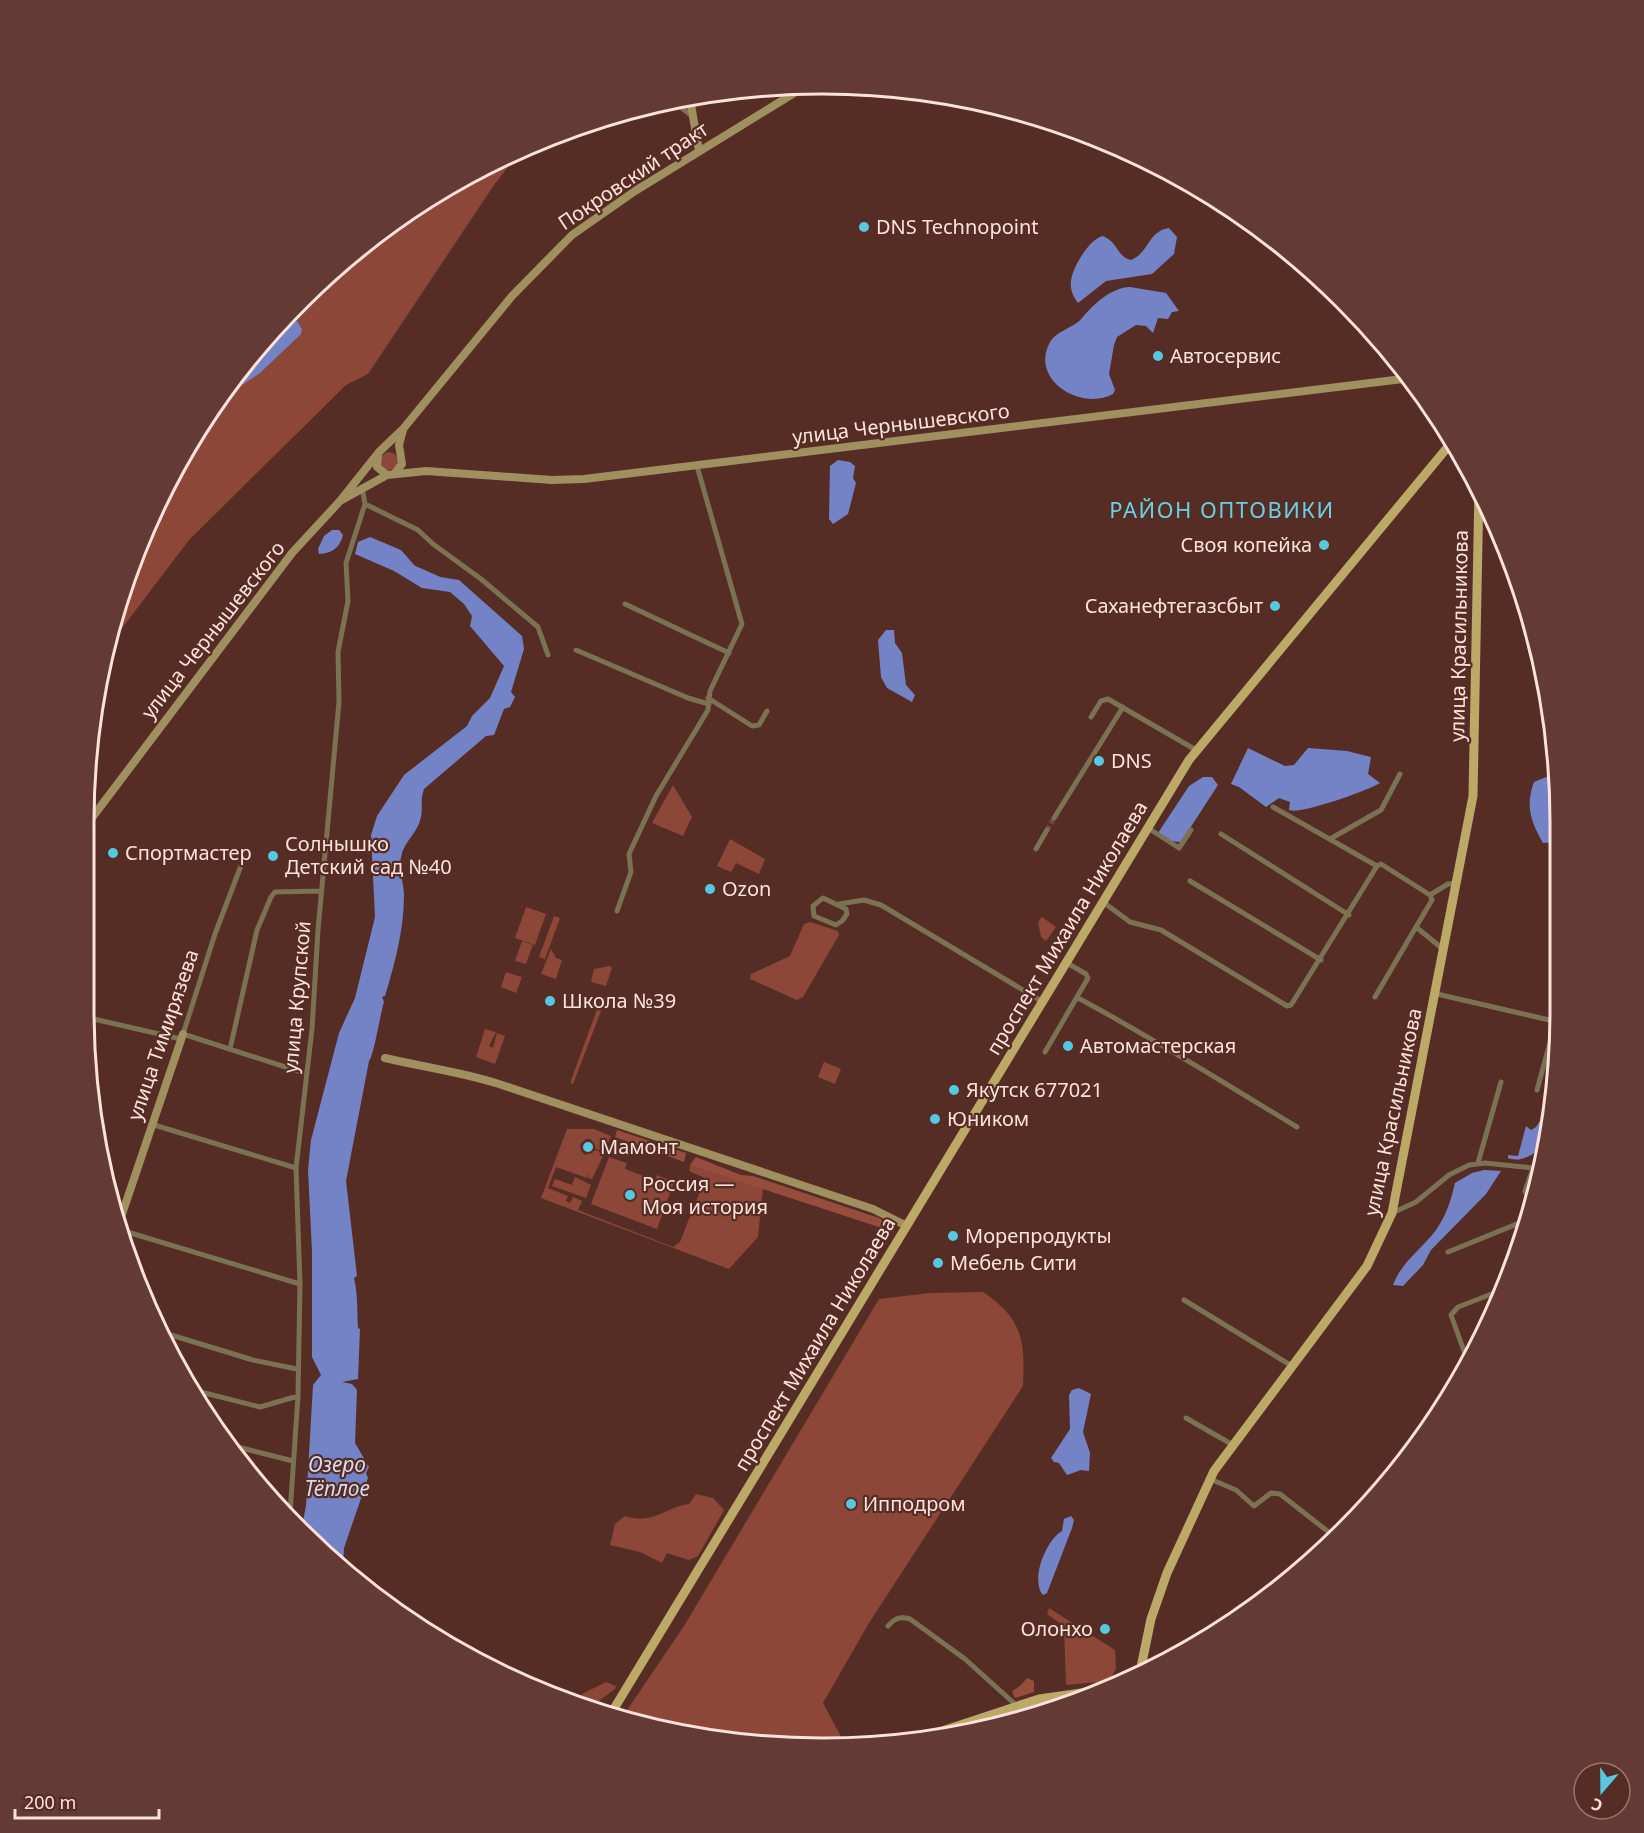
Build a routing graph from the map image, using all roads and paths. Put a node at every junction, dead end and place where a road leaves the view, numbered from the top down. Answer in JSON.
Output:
{"nodes":[{"id":1,"x":790,"y":95,"type":"edge"},
{"id":2,"x":692,"y":106,"type":"edge"},
{"id":3,"x":681,"y":108,"type":"edge"},
{"id":4,"x":692,"y":116,"type":"junction"},
{"id":5,"x":699,"y":151,"type":"junction"},
{"id":6,"x":1399,"y":379,"type":"edge"},
{"id":7,"x":403,"y":429,"type":"junction"},
{"id":8,"x":1446,"y":449,"type":"edge"},
{"id":9,"x":380,"y":453,"type":"junction"},
{"id":10,"x":400,"y":454,"type":"junction"},
{"id":11,"x":697,"y":466,"type":"junction"},
{"id":12,"x":426,"y":471,"type":"junction"},
{"id":13,"x":390,"y":474,"type":"junction"},
{"id":14,"x":362,"y":487,"type":"junction"},
{"id":15,"x":340,"y":501,"type":"junction"},
{"id":16,"x":365,"y":504,"type":"junction"},
{"id":17,"x":1479,"y":510,"type":"edge"},
{"id":18,"x":625,"y":604,"type":"dead end"},
{"id":19,"x":576,"y":650,"type":"dead end"},
{"id":20,"x":729,"y":653,"type":"junction"},
{"id":21,"x":548,"y":655,"type":"dead end"},
{"id":22,"x":708,"y":701,"type":"junction"},
{"id":23,"x":1123,"y":707,"type":"junction"},
{"id":24,"x":767,"y":711,"type":"dead end"},
{"id":25,"x":1091,"y":717,"type":"dead end"},
{"id":26,"x":1196,"y":750,"type":"junction"},
{"id":27,"x":1400,"y":774,"type":"dead end"},
{"id":28,"x":1273,"y":807,"type":"dead end"},
{"id":29,"x":94,"y":815,"type":"edge"},
{"id":30,"x":1054,"y":818,"type":"tunnel mouth"},
{"id":31,"x":1148,"y":828,"type":"junction"},
{"id":32,"x":1047,"y":830,"type":"tunnel mouth"},
{"id":33,"x":1191,"y":830,"type":"dead end"},
{"id":34,"x":1221,"y":834,"type":"dead end"},
{"id":35,"x":1330,"y":839,"type":"junction"},
{"id":36,"x":1036,"y":849,"type":"dead end"},
{"id":37,"x":242,"y":863,"type":"dead end"},
{"id":38,"x":1377,"y":866,"type":"junction"},
{"id":39,"x":1190,"y":881,"type":"dead end"},
{"id":40,"x":1458,"y":883,"type":"junction"},
{"id":41,"x":322,"y":891,"type":"junction"},
{"id":42,"x":1430,"y":895,"type":"junction"},
{"id":43,"x":860,"y":901,"type":"junction"},
{"id":44,"x":1103,"y":902,"type":"junction"},
{"id":45,"x":839,"y":904,"type":"junction"},
{"id":46,"x":617,"y":911,"type":"dead end"},
{"id":47,"x":847,"y":914,"type":"junction"},
{"id":48,"x":1349,"y":915,"type":"junction"},
{"id":49,"x":1416,"y":927,"type":"junction"},
{"id":50,"x":1445,"y":951,"type":"junction"},
{"id":51,"x":1321,"y":960,"type":"junction"},
{"id":52,"x":1067,"y":963,"type":"junction"},
{"id":53,"x":1437,"y":994,"type":"junction"},
{"id":54,"x":1078,"y":998,"type":"junction"},
{"id":55,"x":1375,"y":998,"type":"dead end"},
{"id":56,"x":1043,"y":1002,"type":"junction"},
{"id":57,"x":94,"y":1019,"type":"edge"},
{"id":58,"x":1550,"y":1019,"type":"edge"},
{"id":59,"x":182,"y":1036,"type":"junction"},
{"id":60,"x":230,"y":1049,"type":"junction"},
{"id":61,"x":1548,"y":1051,"type":"edge"},
{"id":62,"x":1045,"y":1052,"type":"dead end"},
{"id":63,"x":385,"y":1058,"type":"dead end"},
{"id":64,"x":306,"y":1074,"type":"junction"},
{"id":65,"x":1500,"y":1082,"type":"dead end"},
{"id":66,"x":1537,"y":1090,"type":"dead end"},
{"id":67,"x":151,"y":1124,"type":"junction"},
{"id":68,"x":1297,"y":1127,"type":"dead end"},
{"id":69,"x":1478,"y":1163,"type":"junction"},
{"id":70,"x":296,"y":1168,"type":"junction"},
{"id":71,"x":1533,"y":1168,"type":"edge"},
{"id":72,"x":1531,"y":1173,"type":"edge"},
{"id":73,"x":1526,"y":1194,"type":"edge"},
{"id":74,"x":123,"y":1211,"type":"edge"},
{"id":75,"x":1392,"y":1213,"type":"junction"},
{"id":76,"x":1517,"y":1224,"type":"edge"},
{"id":77,"x":907,"y":1226,"type":"junction"},
{"id":78,"x":129,"y":1233,"type":"edge"},
{"id":79,"x":1448,"y":1252,"type":"dead end"},
{"id":80,"x":300,"y":1284,"type":"junction"},
{"id":81,"x":1492,"y":1294,"type":"edge"},
{"id":82,"x":1184,"y":1300,"type":"dead end"},
{"id":83,"x":171,"y":1335,"type":"edge"},
{"id":84,"x":1464,"y":1352,"type":"edge"},
{"id":85,"x":1292,"y":1366,"type":"junction"},
{"id":86,"x":297,"y":1369,"type":"junction"},
{"id":87,"x":203,"y":1393,"type":"edge"},
{"id":88,"x":298,"y":1395,"type":"junction"},
{"id":89,"x":1186,"y":1418,"type":"dead end"},
{"id":90,"x":1233,"y":1445,"type":"junction"},
{"id":91,"x":240,"y":1448,"type":"edge"},
{"id":92,"x":293,"y":1461,"type":"junction"},
{"id":93,"x":1210,"y":1479,"type":"junction"},
{"id":94,"x":290,"y":1507,"type":"edge"},
{"id":95,"x":1329,"y":1532,"type":"edge"},
{"id":96,"x":888,"y":1626,"type":"dead end"},
{"id":97,"x":1141,"y":1664,"type":"edge"},
{"id":98,"x":1072,"y":1694,"type":"edge"},
{"id":99,"x":1017,"y":1706,"type":"junction"},
{"id":100,"x":614,"y":1708,"type":"edge"},
{"id":101,"x":957,"y":1726,"type":"edge"}],
"edges":[{"from":1,"to":5,"type":"main road","name":"Покровский тракт"},
{"from":2,"to":4,"type":"main road"},
{"from":3,"to":4,"type":"street"},
{"from":4,"to":5,"type":"main road"},
{"from":5,"to":7,"type":"main road","name":"Покровский тракт"},
{"from":6,"to":11,"type":"main road","name":"улица Чернышевского"},
{"from":7,"to":9,"type":"main road","name":"Покровский тракт"},
{"from":7,"to":10,"type":"main road"},
{"from":8,"to":26,"type":"main road","name":"проспект Михаила Николаева"},
{"from":9,"to":10,"type":"main road"},
{"from":9,"to":13,"type":"main road"},
{"from":9,"to":15,"type":"main road","name":"Покровский тракт"},
{"from":10,"to":12,"type":"main road"},
{"from":10,"to":13,"type":"main road"},
{"from":11,"to":12,"type":"main road","name":"улица Чернышевского"},
{"from":11,"to":20,"type":"street"},
{"from":12,"to":13,"type":"main road","name":"улица Чернышевского"},
{"from":13,"to":14,"type":"main road","name":"улица Чернышевского"},
{"from":14,"to":15,"type":"main road","name":"улица Чернышевского"},
{"from":14,"to":16,"type":"street","name":"улица Крупской"},
{"from":15,"to":29,"type":"main road","name":"улица Чернышевского"},
{"from":16,"to":21,"type":"street"},
{"from":16,"to":41,"type":"street","name":"улица Крупской"},
{"from":17,"to":40,"type":"main road","name":"улица Красильникова"},
{"from":18,"to":20,"type":"street"},
{"from":19,"to":22,"type":"street"},
{"from":20,"to":22,"type":"street"},
{"from":22,"to":24,"type":"street"},
{"from":22,"to":46,"type":"street"},
{"from":23,"to":25,"type":"street"},
{"from":23,"to":26,"type":"street"},
{"from":23,"to":30,"type":"street"},
{"from":26,"to":31,"type":"main road","name":"проспект Михаила Николаева"},
{"from":27,"to":35,"type":"street"},
{"from":28,"to":35,"type":"street"},
{"from":31,"to":33,"type":"street"},
{"from":31,"to":44,"type":"main road","name":"проспект Михаила Николаева"},
{"from":32,"to":36,"type":"street"},
{"from":34,"to":48,"type":"street"},
{"from":35,"to":38,"type":"street"},
{"from":37,"to":59,"type":"street","name":"улица Тимирязева"},
{"from":38,"to":42,"type":"street"},
{"from":38,"to":48,"type":"street"},
{"from":39,"to":51,"type":"street"},
{"from":40,"to":42,"type":"street"},
{"from":40,"to":50,"type":"main road","name":"улица Красильникова"},
{"from":41,"to":60,"type":"street"},
{"from":41,"to":64,"type":"street","name":"улица Крупской"},
{"from":42,"to":49,"type":"street"},
{"from":43,"to":45,"type":"street"},
{"from":43,"to":47,"type":"street"},
{"from":43,"to":56,"type":"street"},
{"from":44,"to":51,"type":"street"},
{"from":44,"to":52,"type":"main road","name":"проспект Михаила Николаева"},
{"from":45,"to":47,"type":"street"},
{"from":45,"to":47,"type":"street"},
{"from":48,"to":51,"type":"street"},
{"from":49,"to":50,"type":"street"},
{"from":49,"to":55,"type":"street"},
{"from":50,"to":53,"type":"main road","name":"улица Красильникова"},
{"from":52,"to":54,"type":"street"},
{"from":52,"to":56,"type":"main road","name":"проспект Михаила Николаева"},
{"from":53,"to":58,"type":"street"},
{"from":53,"to":75,"type":"main road","name":"улица Красильникова"},
{"from":54,"to":62,"type":"street"},
{"from":54,"to":68,"type":"street"},
{"from":56,"to":77,"type":"main road","name":"проспект Михаила Николаева"},
{"from":57,"to":59,"type":"street"},
{"from":59,"to":60,"type":"street"},
{"from":59,"to":67,"type":"main road","name":"улица Тимирязева"},
{"from":60,"to":64,"type":"street"},
{"from":61,"to":66,"type":"street"},
{"from":63,"to":77,"type":"main road"},
{"from":64,"to":70,"type":"street","name":"улица Крупской"},
{"from":65,"to":69,"type":"street"},
{"from":67,"to":70,"type":"street"},
{"from":67,"to":74,"type":"main road","name":"улица Тимирязева"},
{"from":69,"to":71,"type":"street"},
{"from":69,"to":75,"type":"street"},
{"from":70,"to":80,"type":"street","name":"улица Крупской"},
{"from":72,"to":73,"type":"street"},
{"from":75,"to":85,"type":"main road","name":"улица Красильникова"},
{"from":76,"to":79,"type":"street"},
{"from":77,"to":100,"type":"main road","name":"проспект Михаила Николаева"},
{"from":78,"to":80,"type":"street"},
{"from":80,"to":86,"type":"street","name":"улица Крупской"},
{"from":81,"to":84,"type":"street"},
{"from":82,"to":85,"type":"street"},
{"from":83,"to":86,"type":"street"},
{"from":85,"to":90,"type":"main road","name":"улица Красильникова"},
{"from":86,"to":88,"type":"street","name":"улица Крупской"},
{"from":87,"to":88,"type":"street"},
{"from":88,"to":92,"type":"street","name":"улица Крупской"},
{"from":89,"to":90,"type":"street"},
{"from":90,"to":93,"type":"main road","name":"улица Красильникова"},
{"from":91,"to":92,"type":"street"},
{"from":92,"to":94,"type":"street","name":"улица Крупской"},
{"from":93,"to":95,"type":"street"},
{"from":93,"to":97,"type":"main road","name":"улица Красильникова"},
{"from":96,"to":99,"type":"street"},
{"from":98,"to":99,"type":"main road"},
{"from":99,"to":101,"type":"main road"}]}
